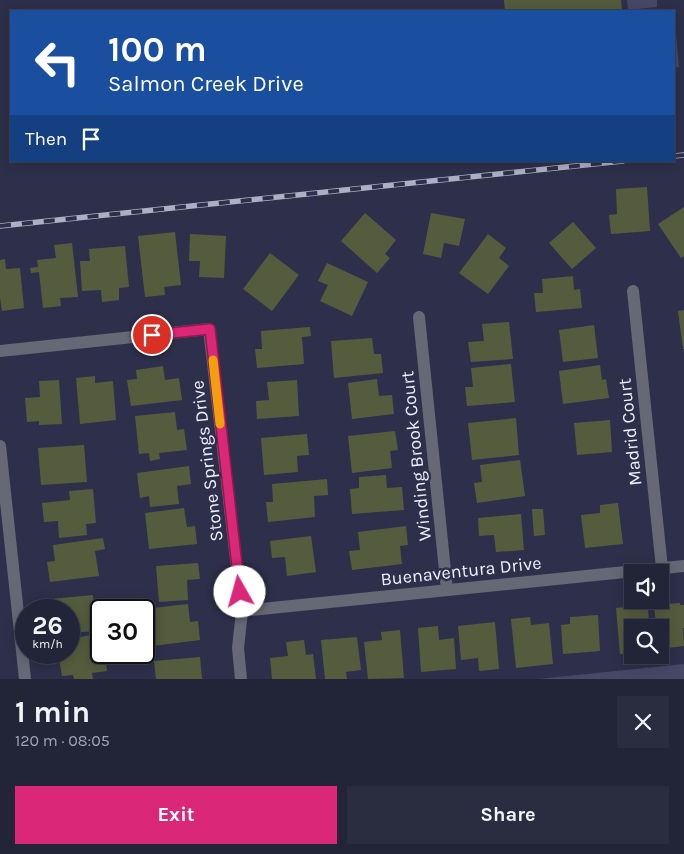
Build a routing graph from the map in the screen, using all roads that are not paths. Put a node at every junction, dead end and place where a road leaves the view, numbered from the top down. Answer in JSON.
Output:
{"nodes":[{"id":1,"x":633,"y":291,"type":"dead end"},
{"id":2,"x":419,"y":317,"type":"dead end"},
{"id":3,"x":0,"y":351,"type":"edge"},
{"id":4,"x":0,"y":446,"type":"edge"},
{"id":5,"x":662,"y":564,"type":"edge"},
{"id":6,"x":684,"y":566,"type":"edge"},
{"id":7,"x":669,"y":567,"type":"edge"},
{"id":8,"x":624,"y":572,"type":"edge"},
{"id":9,"x":447,"y":590,"type":"junction"},
{"id":10,"x":242,"y":611,"type":"junction"},
{"id":11,"x":25,"y":679,"type":"edge"},
{"id":12,"x":242,"y":679,"type":"edge"}],
"edges":[{"from":1,"to":5,"type":"street","name":"Madrid Court"},
{"from":2,"to":9,"type":"street","name":"Winding Brook Court"},
{"from":3,"to":10,"type":"street","name":"Stone Springs Drive"},
{"from":4,"to":11,"type":"street"},
{"from":6,"to":7,"type":"street","name":"Buenaventura Drive"},
{"from":8,"to":9,"type":"street","name":"Buenaventura Drive"},
{"from":9,"to":10,"type":"street","name":"Buenaventura Drive"},
{"from":10,"to":12,"type":"street","name":"Stone Springs Drive"}]}
